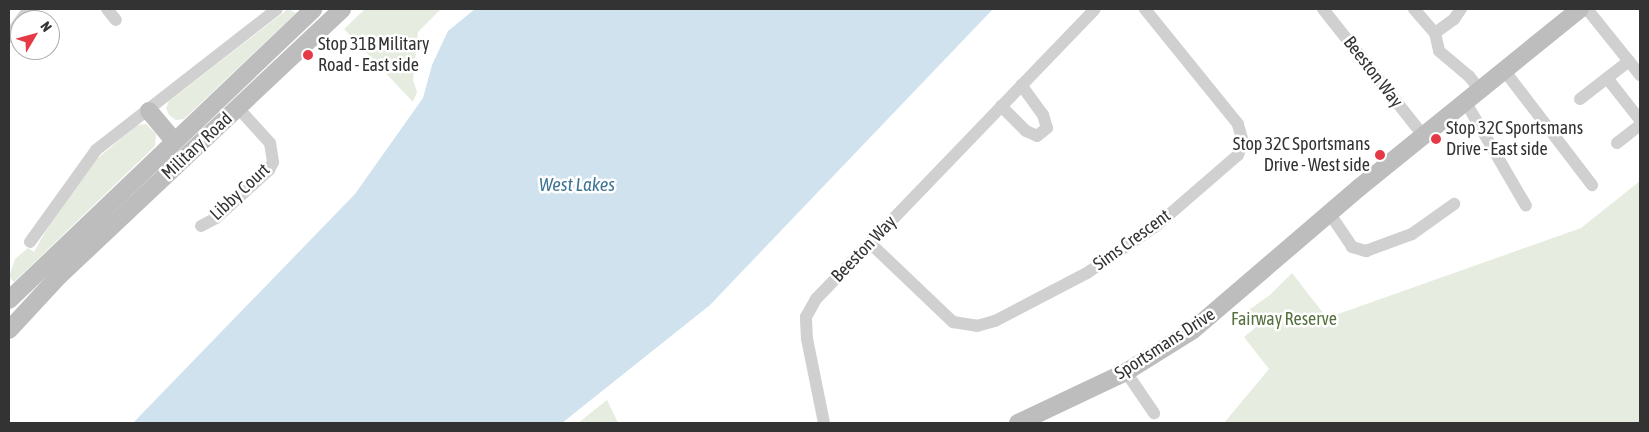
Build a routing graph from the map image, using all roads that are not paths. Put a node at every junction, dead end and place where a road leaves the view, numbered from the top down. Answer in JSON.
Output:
{"nodes":[{"id":1,"x":107,"y":9,"type":"edge"},
{"id":2,"x":277,"y":9,"type":"edge"},
{"id":3,"x":312,"y":9,"type":"edge"},
{"id":4,"x":342,"y":9,"type":"edge"},
{"id":5,"x":1095,"y":9,"type":"edge"},
{"id":6,"x":1145,"y":9,"type":"edge"},
{"id":7,"x":1323,"y":9,"type":"edge"},
{"id":8,"x":1414,"y":9,"type":"edge"},
{"id":9,"x":1461,"y":9,"type":"edge"},
{"id":10,"x":1578,"y":10,"type":"edge"},
{"id":11,"x":116,"y":20,"type":"dead end"},
{"id":12,"x":1435,"y":33,"type":"junction"},
{"id":13,"x":1629,"y":61,"type":"junction"},
{"id":14,"x":1504,"y":70,"type":"junction"},
{"id":15,"x":1640,"y":75,"type":"edge"},
{"id":16,"x":1607,"y":78,"type":"junction"},
{"id":17,"x":1021,"y":86,"type":"junction"},
{"id":18,"x":1479,"y":89,"type":"junction"},
{"id":19,"x":1580,"y":99,"type":"dead end"},
{"id":20,"x":1465,"y":101,"type":"junction"},
{"id":21,"x":1001,"y":106,"type":"junction"},
{"id":22,"x":238,"y":108,"type":"junction"},
{"id":23,"x":149,"y":111,"type":"junction"},
{"id":24,"x":1640,"y":120,"type":"edge"},
{"id":25,"x":1640,"y":125,"type":"edge"},
{"id":26,"x":1423,"y":135,"type":"junction"},
{"id":27,"x":173,"y":140,"type":"junction"},
{"id":28,"x":1617,"y":143,"type":"dead end"},
{"id":29,"x":1592,"y":185,"type":"dead end"},
{"id":30,"x":1454,"y":204,"type":"dead end"},
{"id":31,"x":1526,"y":206,"type":"dead end"},
{"id":32,"x":1330,"y":214,"type":"junction"},
{"id":33,"x":201,"y":226,"type":"dead end"},
{"id":34,"x":30,"y":242,"type":"dead end"},
{"id":35,"x":870,"y":243,"type":"junction"},
{"id":36,"x":36,"y":270,"type":"junction"},
{"id":37,"x":51,"y":284,"type":"junction"},
{"id":38,"x":9,"y":300,"type":"edge"},
{"id":39,"x":9,"y":330,"type":"edge"},
{"id":40,"x":1126,"y":372,"type":"junction"},
{"id":41,"x":1154,"y":413,"type":"dead end"},
{"id":42,"x":1030,"y":421,"type":"edge"},
{"id":43,"x":824,"y":423,"type":"edge"}],
"edges":[{"from":1,"to":11,"type":"street"},
{"from":2,"to":23,"type":"street"},
{"from":3,"to":27,"type":"main road","name":"Military Road"},
{"from":4,"to":22,"type":"main road","name":"Military Road"},
{"from":5,"to":17,"type":"street","name":"Beeston Way"},
{"from":6,"to":35,"type":"street","name":"Sims Crescent"},
{"from":7,"to":26,"type":"street","name":"Beeston Way"},
{"from":8,"to":12,"type":"street"},
{"from":9,"to":12,"type":"street"},
{"from":10,"to":13,"type":"street","name":"Sportsmans Drive"},
{"from":10,"to":14,"type":"main road","name":"Sportsmans Drive"},
{"from":12,"to":18,"type":"street"},
{"from":13,"to":15,"type":"street","name":"Sportsmans Drive"},
{"from":13,"to":16,"type":"street"},
{"from":14,"to":18,"type":"main road","name":"Sportsmans Drive"},
{"from":14,"to":29,"type":"street"},
{"from":16,"to":19,"type":"street"},
{"from":16,"to":24,"type":"street"},
{"from":17,"to":21,"type":"street","name":"Beeston Way"},
{"from":17,"to":21,"type":"street"},
{"from":18,"to":20,"type":"main road","name":"Sportsmans Drive"},
{"from":20,"to":26,"type":"main road","name":"Sportsmans Drive"},
{"from":20,"to":31,"type":"street"},
{"from":21,"to":35,"type":"street","name":"Beeston Way"},
{"from":22,"to":33,"type":"street","name":"Libby Court"},
{"from":22,"to":37,"type":"main road","name":"Military Road"},
{"from":23,"to":27,"type":"main road"},
{"from":23,"to":34,"type":"street"},
{"from":25,"to":28,"type":"street"},
{"from":26,"to":32,"type":"main road","name":"Sportsmans Drive"},
{"from":27,"to":36,"type":"main road","name":"Military Road"},
{"from":30,"to":32,"type":"street"},
{"from":32,"to":40,"type":"main road","name":"Sportsmans Drive"},
{"from":35,"to":43,"type":"street","name":"Beeston Way"},
{"from":36,"to":37,"type":"main road"},
{"from":36,"to":38,"type":"main road","name":"Military Road"},
{"from":37,"to":39,"type":"main road","name":"Military Road"},
{"from":40,"to":41,"type":"street"},
{"from":40,"to":42,"type":"main road","name":"Sportsmans Drive"}]}
